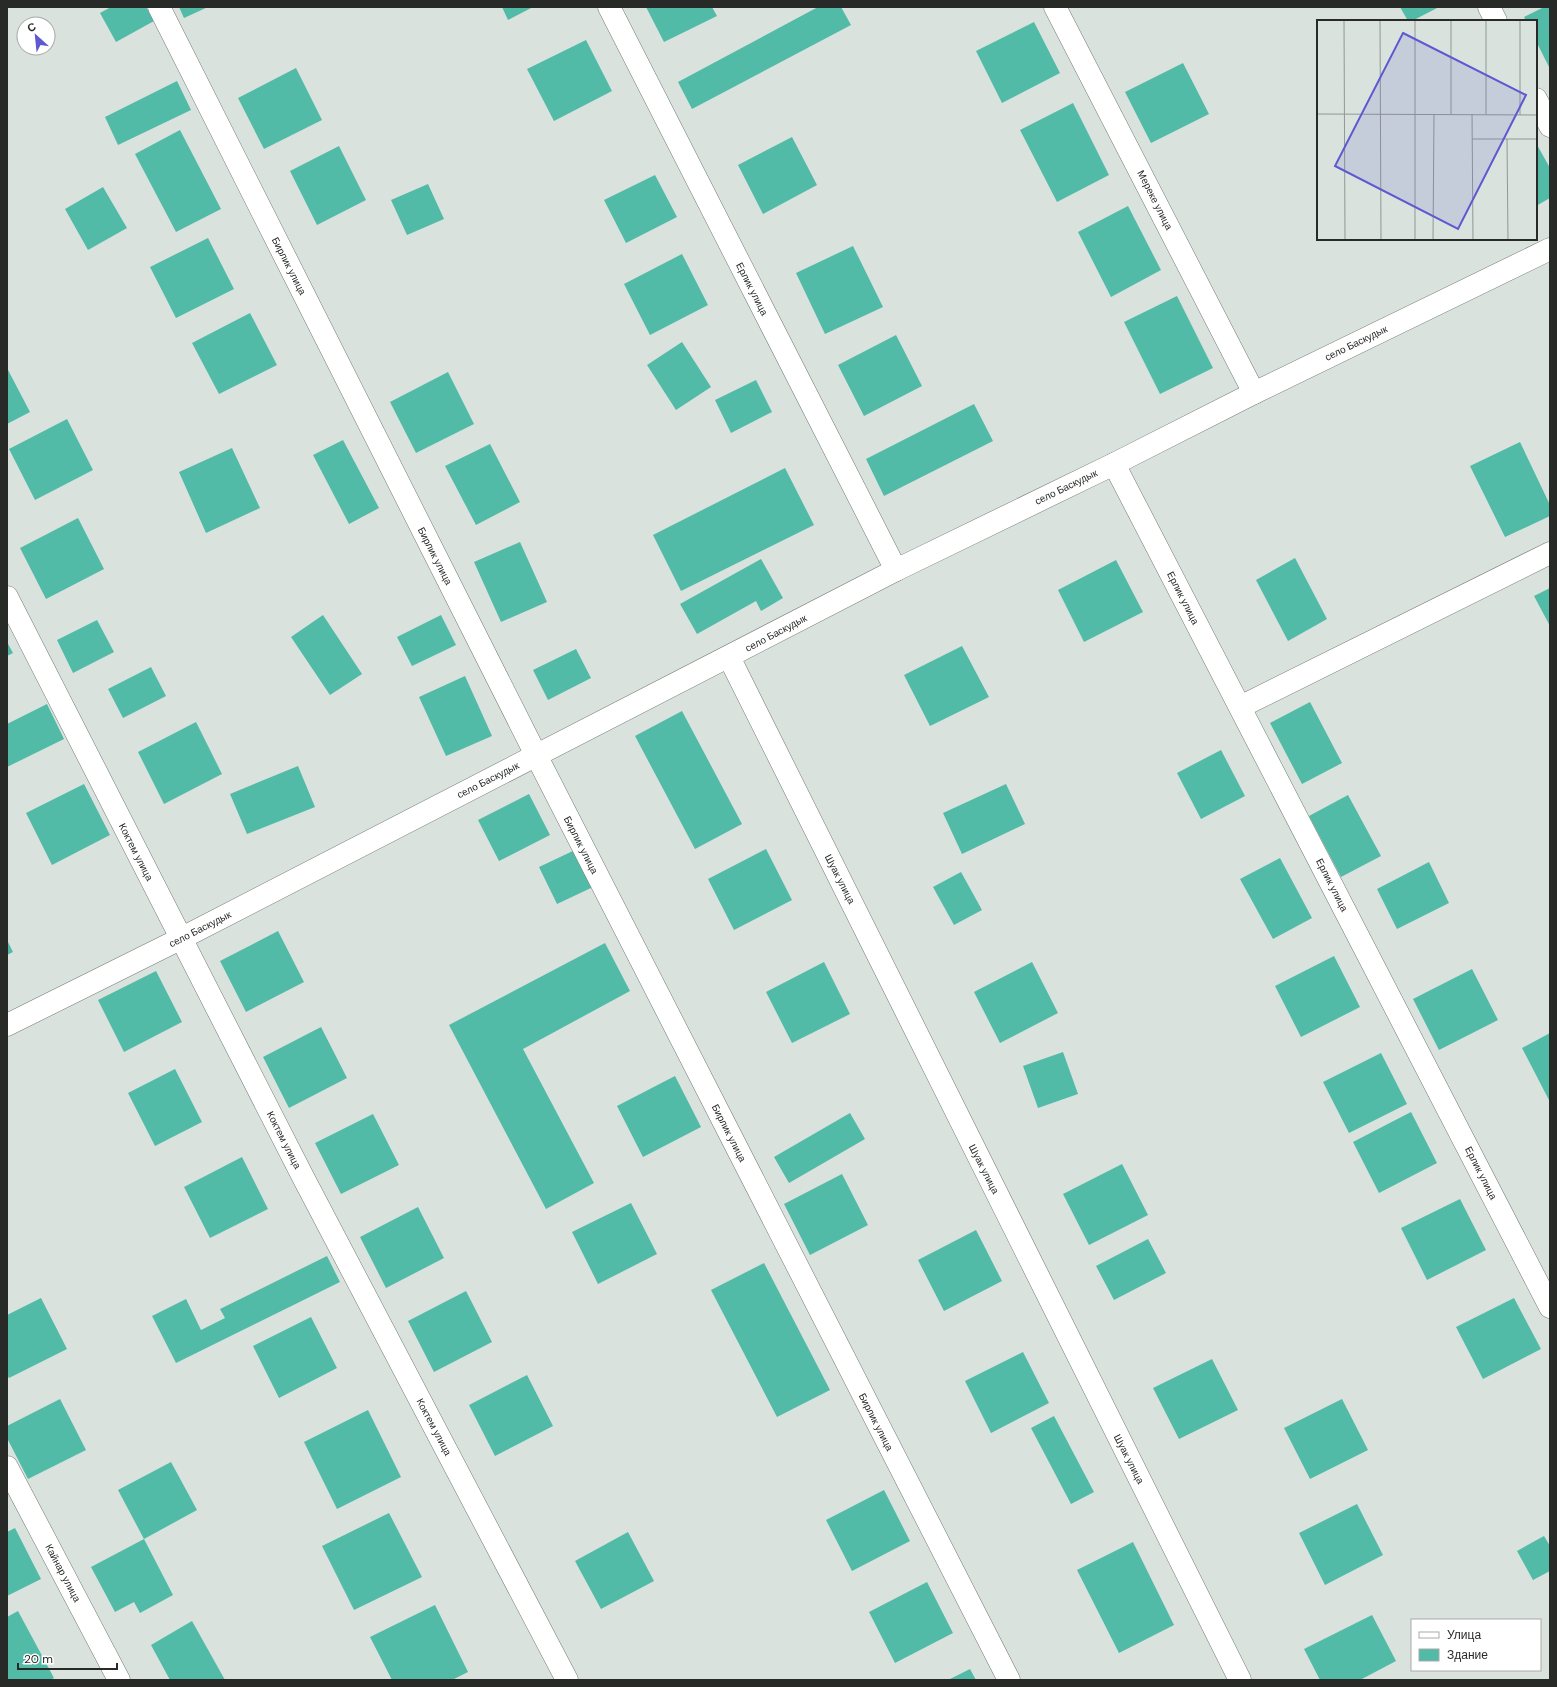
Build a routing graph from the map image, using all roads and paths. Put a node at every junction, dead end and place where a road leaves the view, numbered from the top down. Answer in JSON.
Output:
{"nodes":[{"id":1,"x":159,"y":7,"type":"edge"},
{"id":2,"x":609,"y":7,"type":"edge"},
{"id":3,"x":1055,"y":7,"type":"edge"},
{"id":4,"x":1489,"y":7,"type":"edge"},
{"id":5,"x":1496,"y":20,"type":"edge"},
{"id":6,"x":1537,"y":101,"type":"edge"},
{"id":7,"x":1550,"y":126,"type":"edge"},
{"id":8,"x":1550,"y":249,"type":"edge"},
{"id":9,"x":1254,"y":393,"type":"junction"},
{"id":10,"x":1114,"y":464,"type":"junction"},
{"id":11,"x":1550,"y":553,"type":"edge"},
{"id":12,"x":896,"y":570,"type":"junction"},
{"id":13,"x":7,"y":597,"type":"edge"},
{"id":14,"x":729,"y":657,"type":"junction"},
{"id":15,"x":1240,"y":707,"type":"junction"},
{"id":16,"x":536,"y":755,"type":"junction"},
{"id":17,"x":180,"y":939,"type":"junction"},
{"id":18,"x":7,"y":1025,"type":"edge"},
{"id":19,"x":1550,"y":1307,"type":"edge"},
{"id":20,"x":7,"y":1467,"type":"edge"},
{"id":21,"x":119,"y":1680,"type":"edge"},
{"id":22,"x":567,"y":1680,"type":"edge"},
{"id":23,"x":1009,"y":1680,"type":"edge"},
{"id":24,"x":1240,"y":1680,"type":"edge"}],
"edges":[{"from":1,"to":16,"type":"street","name":"Бирлик улица"},
{"from":2,"to":12,"type":"street","name":"Ерлик улица"},
{"from":3,"to":9,"type":"street","name":"Мереке улица"},
{"from":4,"to":5,"type":"street"},
{"from":6,"to":7,"type":"street"},
{"from":8,"to":9,"type":"street","name":"село Баскудык"},
{"from":9,"to":10,"type":"street","name":"село Баскудык"},
{"from":10,"to":12,"type":"street","name":"село Баскудык"},
{"from":10,"to":15,"type":"street","name":"Ерлик улица"},
{"from":11,"to":15,"type":"street"},
{"from":12,"to":14,"type":"street","name":"село Баскудык"},
{"from":13,"to":17,"type":"street","name":"Коктем улица"},
{"from":14,"to":16,"type":"street","name":"село Баскудык"},
{"from":14,"to":24,"type":"street","name":"Шуак улица"},
{"from":15,"to":19,"type":"street","name":"Ерлик улица"},
{"from":16,"to":17,"type":"street","name":"село Баскудык"},
{"from":16,"to":23,"type":"street","name":"Бирлик улица"},
{"from":17,"to":18,"type":"street","name":"село Баскудык"},
{"from":17,"to":22,"type":"street","name":"Коктем улица"},
{"from":20,"to":21,"type":"street","name":"Кайнар улица"}]}
